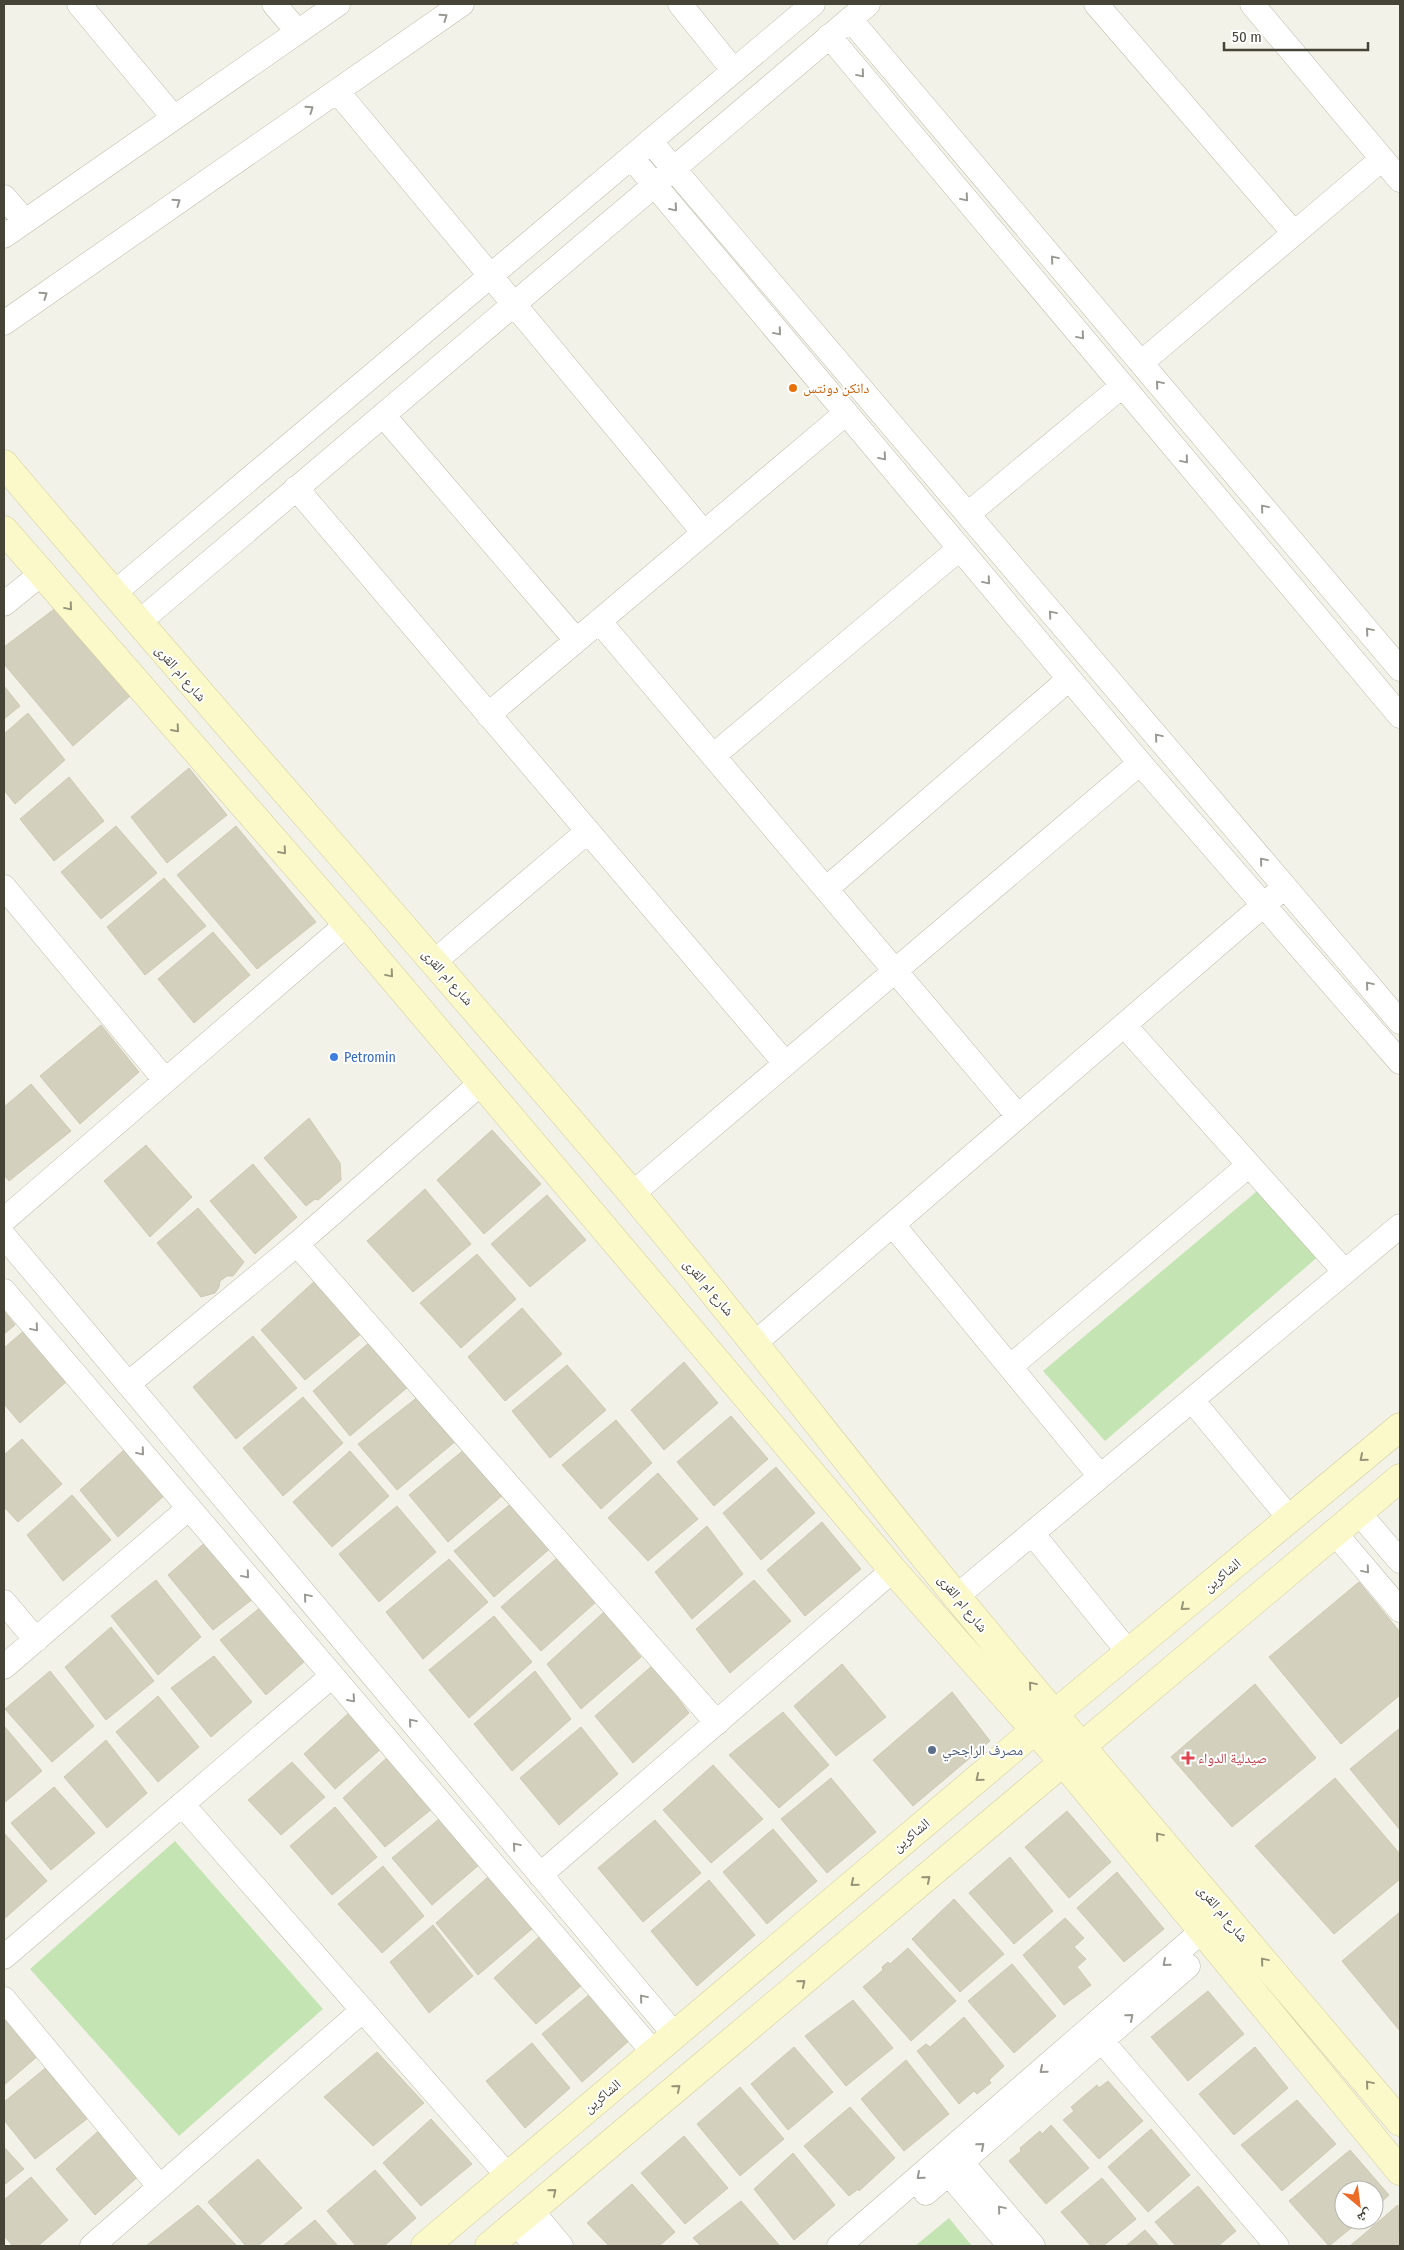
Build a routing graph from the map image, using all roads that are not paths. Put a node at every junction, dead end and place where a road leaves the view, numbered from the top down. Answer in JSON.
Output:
{"nodes":[{"id":1,"x":79,"y":4,"type":"edge"},
{"id":2,"x":274,"y":4,"type":"edge"},
{"id":3,"x":338,"y":4,"type":"edge"},
{"id":4,"x":462,"y":4,"type":"edge"},
{"id":5,"x":680,"y":4,"type":"edge"},
{"id":6,"x":813,"y":4,"type":"edge"},
{"id":7,"x":1096,"y":4,"type":"edge"},
{"id":8,"x":1252,"y":4,"type":"edge"},
{"id":9,"x":859,"y":11,"type":"edge"},
{"id":10,"x":298,"y":32,"type":"junction"},
{"id":11,"x":829,"y":36,"type":"junction"},
{"id":12,"x":734,"y":71,"type":"junction"},
{"id":13,"x":337,"y":91,"type":"junction"},
{"id":14,"x":174,"y":118,"type":"junction"},
{"id":15,"x":650,"y":141,"type":"junction"},
{"id":16,"x":631,"y":157,"type":"junction"},
{"id":17,"x":1382,"y":159,"type":"junction"},
{"id":18,"x":673,"y":169,"type":"junction"},
{"id":19,"x":1400,"y":180,"type":"edge"},
{"id":20,"x":654,"y":184,"type":"junction"},
{"id":21,"x":4,"y":197,"type":"edge"},
{"id":22,"x":25,"y":221,"type":"junction"},
{"id":23,"x":1294,"y":233,"type":"junction"},
{"id":24,"x":4,"y":236,"type":"edge"},
{"id":25,"x":490,"y":276,"type":"junction"},
{"id":26,"x":1082,"y":292,"type":"junction"},
{"id":27,"x":514,"y":304,"type":"junction"},
{"id":28,"x":1061,"y":312,"type":"junction"},
{"id":29,"x":4,"y":323,"type":"edge"},
{"id":30,"x":1141,"y":363,"type":"junction"},
{"id":31,"x":1122,"y":386,"type":"junction"},
{"id":32,"x":846,"y":413,"type":"junction"},
{"id":33,"x":383,"y":415,"type":"junction"},
{"id":34,"x":4,"y":464,"type":"edge"},
{"id":35,"x":296,"y":488,"type":"junction"},
{"id":36,"x":968,"y":514,"type":"junction"},
{"id":37,"x":4,"y":530,"type":"edge"},
{"id":38,"x":704,"y":533,"type":"junction"},
{"id":39,"x":959,"y":548,"type":"junction"},
{"id":40,"x":41,"y":574,"type":"junction"},
{"id":41,"x":113,"y":594,"type":"junction"},
{"id":42,"x":4,"y":604,"type":"edge"},
{"id":43,"x":599,"y":621,"type":"junction"},
{"id":44,"x":138,"y":623,"type":"junction"},
{"id":45,"x":576,"y":640,"type":"junction"},
{"id":46,"x":1400,"y":669,"type":"edge"},
{"id":47,"x":1069,"y":679,"type":"junction"},
{"id":48,"x":488,"y":715,"type":"junction"},
{"id":49,"x":1400,"y":716,"type":"edge"},
{"id":50,"x":713,"y":756,"type":"junction"},
{"id":51,"x":1140,"y":764,"type":"junction"},
{"id":52,"x":278,"y":783,"type":"junction"},
{"id":53,"x":247,"y":810,"type":"junction"},
{"id":54,"x":588,"y":832,"type":"junction"},
{"id":55,"x":4,"y":887,"type":"edge"},
{"id":56,"x":1285,"y":887,"type":"junction"},
{"id":57,"x":826,"y":889,"type":"junction"},
{"id":58,"x":1262,"y":905,"type":"junction"},
{"id":59,"x":347,"y":924,"type":"junction"},
{"id":60,"x":435,"y":961,"type":"junction"},
{"id":61,"x":895,"y":971,"type":"junction"},
{"id":62,"x":1400,"y":1022,"type":"edge"},
{"id":63,"x":1124,"y":1025,"type":"junction"},
{"id":64,"x":1400,"y":1062,"type":"edge"},
{"id":65,"x":785,"y":1064,"type":"junction"},
{"id":66,"x":165,"y":1080,"type":"junction"},
{"id":67,"x":481,"y":1083,"type":"junction"},
{"id":68,"x":1018,"y":1116,"type":"junction"},
{"id":69,"x":1249,"y":1165,"type":"junction"},
{"id":70,"x":632,"y":1194,"type":"junction"},
{"id":71,"x":4,"y":1220,"type":"edge"},
{"id":72,"x":893,"y":1224,"type":"junction"},
{"id":73,"x":1400,"y":1226,"type":"edge"},
{"id":74,"x":4,"y":1236,"type":"edge"},
{"id":75,"x":297,"y":1244,"type":"junction"},
{"id":76,"x":1344,"y":1272,"type":"junction"},
{"id":77,"x":4,"y":1291,"type":"edge"},
{"id":78,"x":755,"y":1343,"type":"junction"},
{"id":79,"x":1011,"y":1366,"type":"junction"},
{"id":80,"x":128,"y":1384,"type":"junction"},
{"id":81,"x":1192,"y":1400,"type":"junction"},
{"id":82,"x":1400,"y":1427,"type":"edge"},
{"id":83,"x":1100,"y":1476,"type":"junction"},
{"id":84,"x":1400,"y":1478,"type":"edge"},
{"id":85,"x":189,"y":1508,"type":"junction"},
{"id":86,"x":1359,"y":1513,"type":"junction"},
{"id":87,"x":1290,"y":1519,"type":"junction"},
{"id":88,"x":1032,"y":1533,"type":"junction"},
{"id":89,"x":1335,"y":1533,"type":"junction"},
{"id":90,"x":1400,"y":1561,"type":"edge"},
{"id":91,"x":893,"y":1570,"type":"junction"},
{"id":92,"x":957,"y":1596,"type":"junction"},
{"id":93,"x":4,"y":1602,"type":"edge"},
{"id":94,"x":1400,"y":1610,"type":"edge"},
{"id":95,"x":36,"y":1640,"type":"junction"},
{"id":96,"x":1130,"y":1653,"type":"junction"},
{"id":97,"x":4,"y":1667,"type":"edge"},
{"id":98,"x":332,"y":1676,"type":"junction"},
{"id":99,"x":1046,"y":1722,"type":"junction"},
{"id":100,"x":717,"y":1723,"type":"junction"},
{"id":101,"x":1074,"y":1755,"type":"junction"},
{"id":102,"x":182,"y":1804,"type":"junction"},
{"id":103,"x":540,"y":1875,"type":"junction"},
{"id":104,"x":1207,"y":1938,"type":"junction"},
{"id":105,"x":4,"y":1957,"type":"edge"},
{"id":106,"x":4,"y":1999,"type":"edge"},
{"id":107,"x":363,"y":2010,"type":"junction"},
{"id":108,"x":675,"y":2035,"type":"junction"},
{"id":109,"x":1102,"y":2041,"type":"junction"},
{"id":110,"x":654,"y":2053,"type":"junction"},
{"id":111,"x":1400,"y":2122,"type":"edge"},
{"id":112,"x":955,"y":2168,"type":"junction"},
{"id":113,"x":1400,"y":2171,"type":"edge"},
{"id":114,"x":508,"y":2176,"type":"junction"},
{"id":115,"x":160,"y":2187,"type":"junction"},
{"id":116,"x":524,"y":2217,"type":"junction"},
{"id":117,"x":92,"y":2246,"type":"edge"},
{"id":118,"x":425,"y":2246,"type":"edge"},
{"id":119,"x":489,"y":2246,"type":"edge"},
{"id":120,"x":536,"y":2246,"type":"edge"},
{"id":121,"x":561,"y":2246,"type":"edge"},
{"id":122,"x":839,"y":2246,"type":"edge"},
{"id":123,"x":864,"y":2246,"type":"edge"},
{"id":124,"x":1010,"y":2246,"type":"edge"},
{"id":125,"x":1033,"y":2246,"type":"edge"},
{"id":126,"x":1277,"y":2246,"type":"edge"}],
"edges":[{"from":1,"to":14,"type":"street"},
{"from":2,"to":10,"type":"street"},
{"from":3,"to":10,"type":"street"},
{"from":13,"to":4,"type":"street","one_way":true},
{"from":5,"to":12,"type":"street"},
{"from":6,"to":12,"type":"street"},
{"from":7,"to":23,"type":"street"},
{"from":8,"to":17,"type":"street"},
{"from":9,"to":11,"type":"street"},
{"from":26,"to":9,"type":"street","one_way":true},
{"from":10,"to":14,"type":"street"},
{"from":11,"to":18,"type":"street"},
{"from":11,"to":28,"type":"street","one_way":true},
{"from":12,"to":15,"type":"street"},
{"from":13,"to":25,"type":"street"},
{"from":29,"to":13,"type":"street","one_way":true},
{"from":14,"to":22,"type":"street"},
{"from":15,"to":16,"type":"street"},
{"from":15,"to":18,"type":"street"},
{"from":16,"to":20,"type":"street"},
{"from":16,"to":25,"type":"street"},
{"from":17,"to":19,"type":"street"},
{"from":17,"to":23,"type":"street"},
{"from":18,"to":20,"type":"street"},
{"from":18,"to":36,"type":"street"},
{"from":20,"to":27,"type":"street"},
{"from":20,"to":32,"type":"street","one_way":true},
{"from":21,"to":22,"type":"street"},
{"from":22,"to":24,"type":"street"},
{"from":23,"to":30,"type":"street"},
{"from":25,"to":27,"type":"street"},
{"from":25,"to":41,"type":"street"},
{"from":26,"to":28,"type":"street"},
{"from":26,"to":30,"type":"street"},
{"from":27,"to":33,"type":"street"},
{"from":27,"to":38,"type":"street"},
{"from":28,"to":31,"type":"street","one_way":true},
{"from":46,"to":30,"type":"street","one_way":true},
{"from":31,"to":36,"type":"street"},
{"from":31,"to":49,"type":"street","one_way":true},
{"from":32,"to":38,"type":"street"},
{"from":32,"to":39,"type":"street","one_way":true},
{"from":33,"to":35,"type":"street"},
{"from":33,"to":45,"type":"street"},
{"from":34,"to":41,"type":"main road","name":"شارع ام القرى"},
{"from":35,"to":44,"type":"street"},
{"from":35,"to":48,"type":"street"},
{"from":56,"to":36,"type":"street","one_way":true},
{"from":37,"to":40,"type":"main road","name":"شارع ام القرى"},
{"from":38,"to":43,"type":"street"},
{"from":39,"to":47,"type":"street","one_way":true},
{"from":39,"to":50,"type":"street"},
{"from":40,"to":42,"type":"street"},
{"from":40,"to":53,"type":"main road","name":"شارع ام القرى","one_way":true},
{"from":41,"to":44,"type":"main road","name":"شارع ام القرى"},
{"from":43,"to":45,"type":"street"},
{"from":43,"to":50,"type":"street"},
{"from":44,"to":52,"type":"main road","name":"شارع ام القرى"},
{"from":45,"to":48,"type":"street"},
{"from":47,"to":51,"type":"street"},
{"from":47,"to":57,"type":"street"},
{"from":48,"to":54,"type":"street"},
{"from":50,"to":57,"type":"street"},
{"from":51,"to":58,"type":"street"},
{"from":51,"to":61,"type":"street"},
{"from":52,"to":53,"type":"main road"},
{"from":52,"to":60,"type":"main road","name":"شارع ام القرى"},
{"from":53,"to":59,"type":"main road","name":"شارع ام القرى","one_way":true},
{"from":54,"to":60,"type":"street"},
{"from":54,"to":65,"type":"street"},
{"from":55,"to":66,"type":"street"},
{"from":56,"to":58,"type":"street"},
{"from":62,"to":56,"type":"street","one_way":true},
{"from":57,"to":61,"type":"street"},
{"from":58,"to":63,"type":"street"},
{"from":58,"to":64,"type":"street"},
{"from":59,"to":66,"type":"street"},
{"from":59,"to":67,"type":"main road","name":"شارع ام القرى","one_way":true},
{"from":60,"to":70,"type":"main road","name":"شارع ام القرى"},
{"from":61,"to":65,"type":"street"},
{"from":61,"to":68,"type":"street"},
{"from":63,"to":68,"type":"street"},
{"from":63,"to":69,"type":"street"},
{"from":65,"to":70,"type":"street"},
{"from":66,"to":71,"type":"street"},
{"from":67,"to":75,"type":"street"},
{"from":67,"to":91,"type":"main road","name":"شارع ام القرى"},
{"from":68,"to":72,"type":"street"},
{"from":69,"to":76,"type":"street"},
{"from":69,"to":79,"type":"street"},
{"from":70,"to":78,"type":"main road","name":"شارع ام القرى"},
{"from":72,"to":78,"type":"street"},
{"from":72,"to":79,"type":"street"},
{"from":73,"to":76,"type":"street"},
{"from":74,"to":80,"type":"street"},
{"from":75,"to":80,"type":"street"},
{"from":75,"to":100,"type":"street"},
{"from":76,"to":81,"type":"street"},
{"from":77,"to":85,"type":"street","one_way":true},
{"from":78,"to":92,"type":"main road","name":"شارع ام القرى"},
{"from":79,"to":83,"type":"street"},
{"from":103,"to":80,"type":"street","one_way":true},
{"from":81,"to":83,"type":"street"},
{"from":81,"to":87,"type":"street"},
{"from":82,"to":87,"type":"main road","name":"الشاكرين","one_way":true},
{"from":83,"to":88,"type":"street"},
{"from":84,"to":86,"type":"main road"},
{"from":85,"to":95,"type":"street"},
{"from":85,"to":98,"type":"street","one_way":true},
{"from":86,"to":89,"type":"main road"},
{"from":86,"to":90,"type":"street"},
{"from":87,"to":96,"type":"main road","name":"الشاكرين","one_way":true},
{"from":88,"to":92,"type":"street"},
{"from":88,"to":96,"type":"street"},
{"from":89,"to":94,"type":"street","one_way":true},
{"from":89,"to":101,"type":"main road"},
{"from":91,"to":99,"type":"main road","name":"شارع ام القرى"},
{"from":91,"to":100,"type":"street"},
{"from":99,"to":92,"type":"main road","name":"شارع ام القرى","one_way":true},
{"from":93,"to":95,"type":"street"},
{"from":95,"to":97,"type":"street"},
{"from":96,"to":99,"type":"main road","name":"الشاكرين"},
{"from":98,"to":102,"type":"street"},
{"from":98,"to":110,"type":"street","one_way":true},
{"from":99,"to":101,"type":"main road","name":"شارع ام القرى"},
{"from":99,"to":108,"type":"main road","name":"الشاكرين","one_way":true},
{"from":100,"to":103,"type":"street"},
{"from":101,"to":104,"type":"main road","name":"شارع ام القرى"},
{"from":111,"to":101,"type":"main road","name":"شارع ام القرى","one_way":true},
{"from":116,"to":101,"type":"main road","one_way":true},
{"from":102,"to":105,"type":"street"},
{"from":102,"to":107,"type":"street"},
{"from":108,"to":103,"type":"street","one_way":true},
{"from":109,"to":104,"type":"street","one_way":true},
{"from":104,"to":113,"type":"main road","name":"شارع ام القرى"},
{"from":104,"to":122,"type":"street","one_way":true},
{"from":106,"to":115,"type":"street"},
{"from":107,"to":114,"type":"street"},
{"from":107,"to":115,"type":"street"},
{"from":108,"to":110,"type":"main road","name":"الشاكرين"},
{"from":112,"to":109,"type":"street","one_way":true},
{"from":109,"to":126,"type":"street"},
{"from":110,"to":114,"type":"main road","name":"الشاكرين"},
{"from":112,"to":123,"type":"street"},
{"from":112,"to":124,"type":"street"},
{"from":125,"to":112,"type":"street","one_way":true},
{"from":114,"to":118,"type":"main road","name":"الشاكرين"},
{"from":115,"to":117,"type":"street"},
{"from":116,"to":119,"type":"main road"},
{"from":116,"to":120,"type":"street"},
{"from":116,"to":121,"type":"street"}]}
